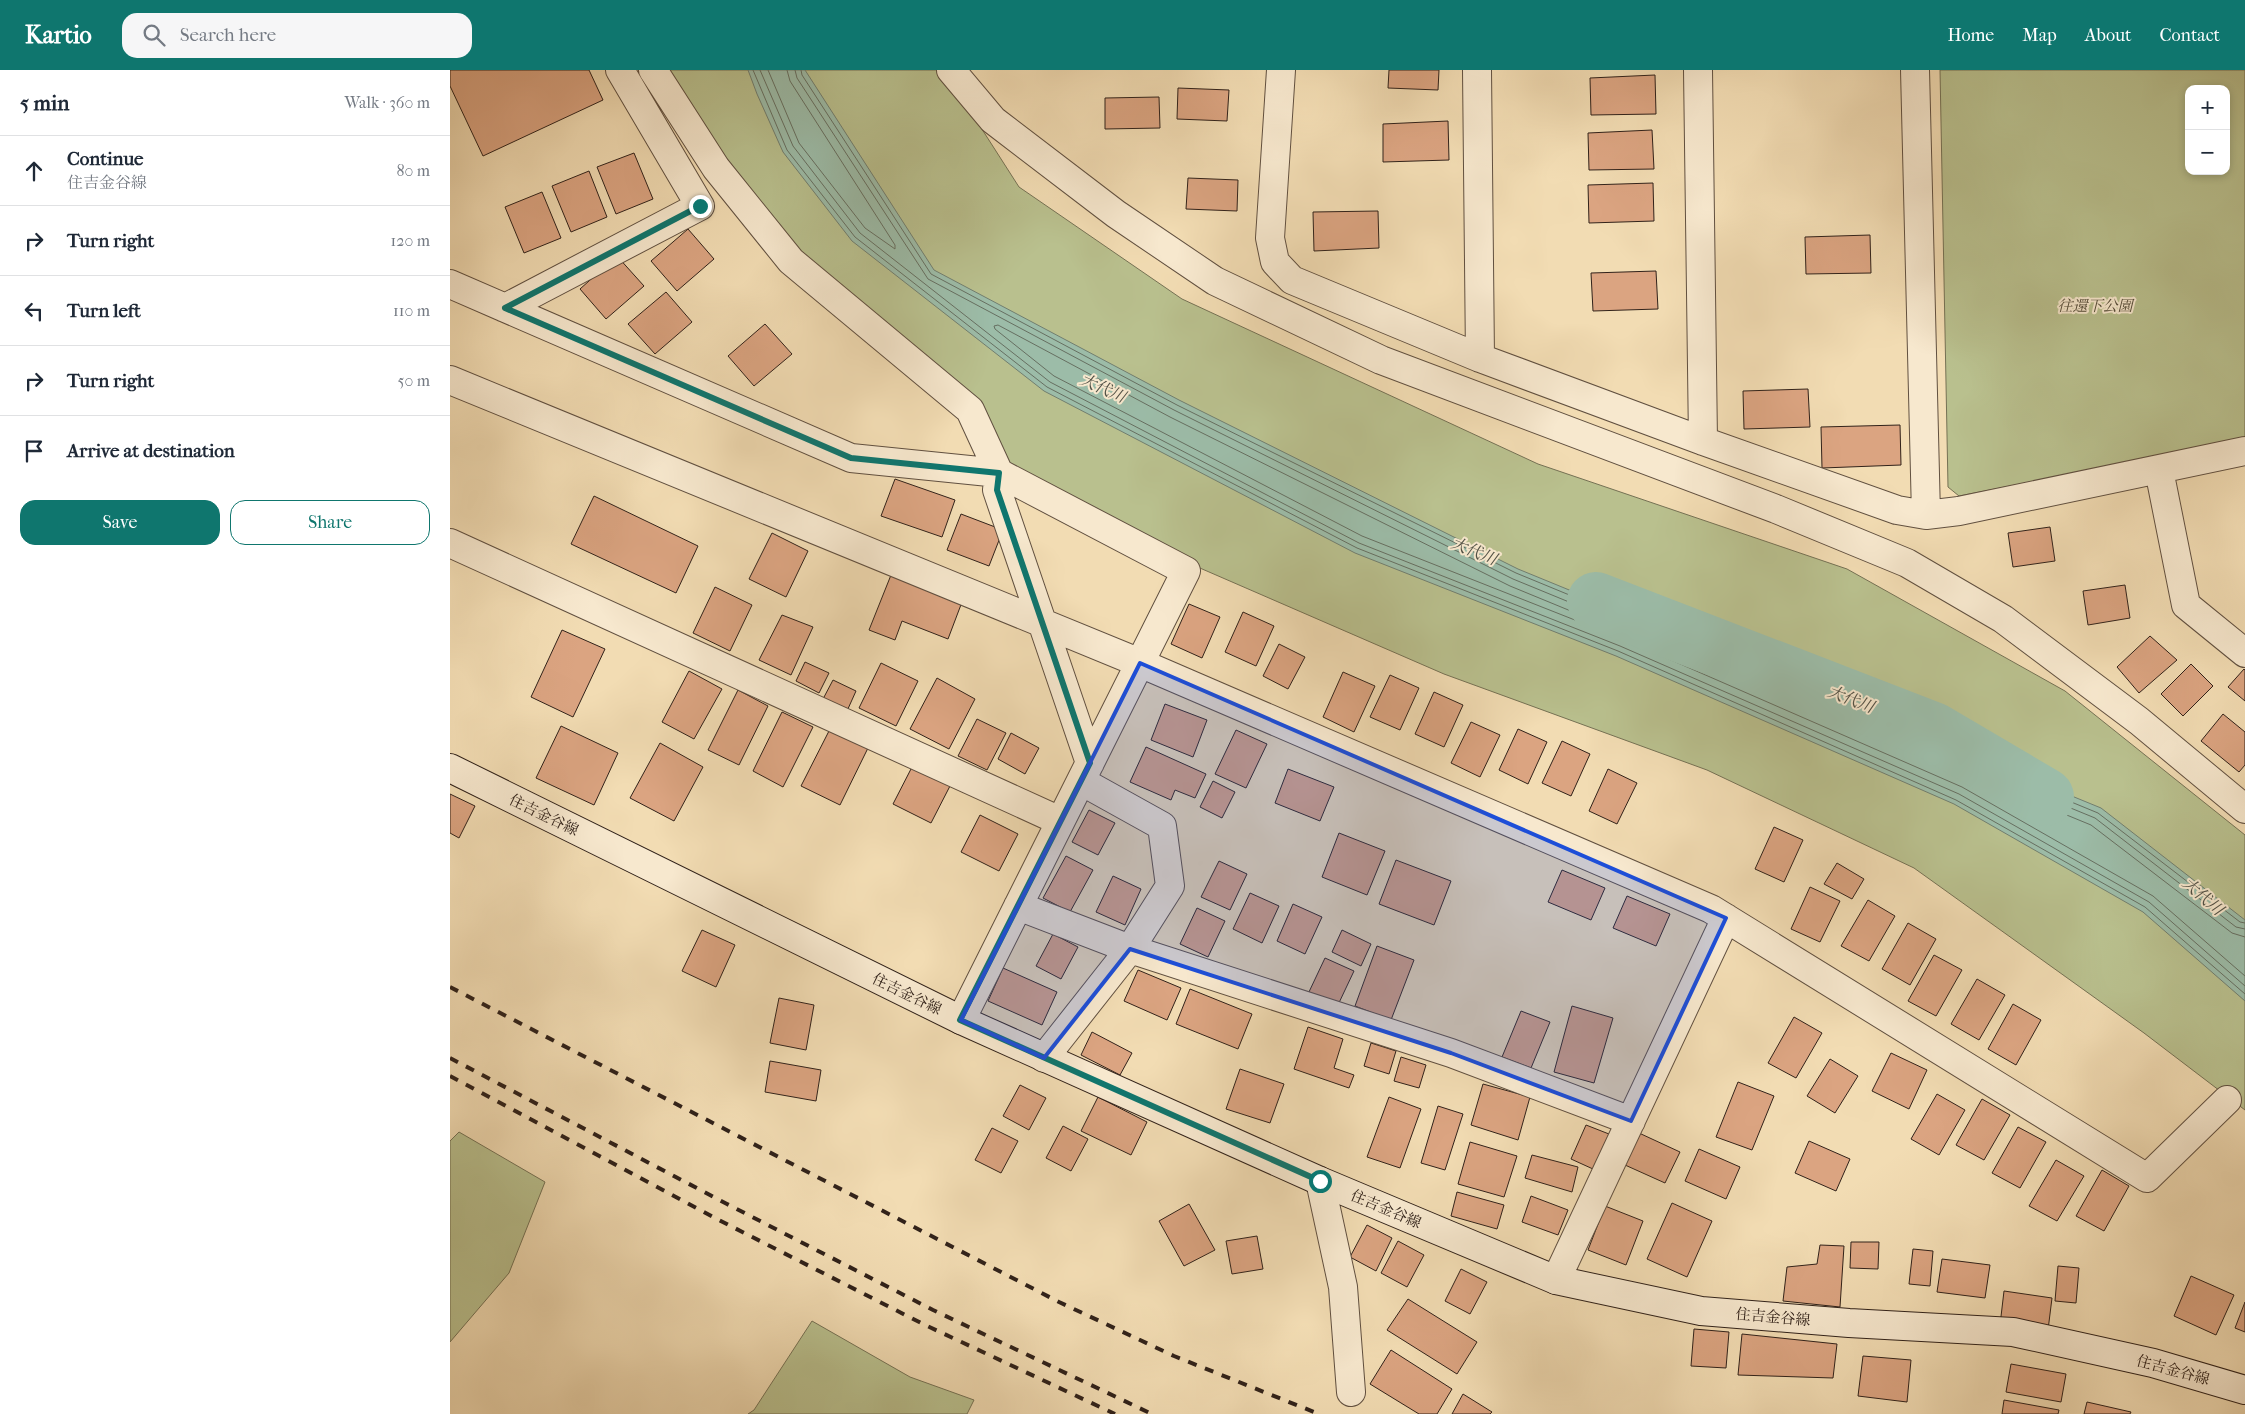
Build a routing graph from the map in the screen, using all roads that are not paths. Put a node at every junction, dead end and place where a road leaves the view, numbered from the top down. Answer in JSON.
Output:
{"nodes":[{"id":1,"x":620,"y":70,"type":"edge"},
{"id":2,"x":653,"y":70,"type":"edge"},
{"id":3,"x":951,"y":70,"type":"edge"},
{"id":4,"x":1281,"y":70,"type":"edge"},
{"id":5,"x":1477,"y":70,"type":"edge"},
{"id":6,"x":1698,"y":70,"type":"edge"},
{"id":7,"x":1915,"y":70,"type":"edge"},
{"id":8,"x":450,"y":284,"type":"edge"},
{"id":9,"x":505,"y":308,"type":"junction"},
{"id":10,"x":1480,"y":358,"type":"junction"},
{"id":11,"x":450,"y":380,"type":"edge"},
{"id":12,"x":1704,"y":441,"type":"junction"},
{"id":13,"x":2245,"y":450,"type":"edge"},
{"id":14,"x":2159,"y":470,"type":"junction"},
{"id":15,"x":999,"y":473,"type":"junction"},
{"id":16,"x":1926,"y":515,"type":"junction"},
{"id":17,"x":450,"y":543,"type":"edge"},
{"id":18,"x":1043,"y":624,"type":"junction"},
{"id":19,"x":2245,"y":653,"type":"edge"},
{"id":20,"x":1140,"y":663,"type":"junction"},
{"id":21,"x":450,"y":768,"type":"edge"},
{"id":22,"x":1085,"y":772,"type":"junction"},
{"id":23,"x":2245,"y":809,"type":"edge"},
{"id":24,"x":1060,"y":821,"type":"junction"},
{"id":25,"x":1018,"y":906,"type":"junction"},
{"id":26,"x":1726,"y":918,"type":"junction"},
{"id":27,"x":1130,"y":949,"type":"junction"},
{"id":28,"x":960,"y":1020,"type":"junction"},
{"id":29,"x":1044,"y":1058,"type":"junction"},
{"id":30,"x":2227,"y":1100,"type":"dead end"},
{"id":31,"x":1630,"y":1121,"type":"junction"},
{"id":32,"x":1320,"y":1181,"type":"junction"},
{"id":33,"x":1556,"y":1280,"type":"junction"},
{"id":34,"x":2245,"y":1390,"type":"edge"},
{"id":35,"x":1351,"y":1392,"type":"dead end"}],
"edges":[{"from":1,"to":9,"type":"street"},
{"from":2,"to":15,"type":"street"},
{"from":3,"to":23,"type":"street"},
{"from":4,"to":10,"type":"street"},
{"from":5,"to":10,"type":"street"},
{"from":6,"to":12,"type":"street"},
{"from":7,"to":16,"type":"street"},
{"from":8,"to":9,"type":"street"},
{"from":9,"to":15,"type":"street"},
{"from":10,"to":12,"type":"street"},
{"from":11,"to":18,"type":"street"},
{"from":12,"to":16,"type":"street"},
{"from":13,"to":14,"type":"street"},
{"from":14,"to":16,"type":"street"},
{"from":14,"to":19,"type":"street"},
{"from":15,"to":18,"type":"street"},
{"from":15,"to":20,"type":"street"},
{"from":17,"to":24,"type":"street"},
{"from":18,"to":20,"type":"street"},
{"from":18,"to":22,"type":"street"},
{"from":20,"to":22,"type":"street"},
{"from":20,"to":26,"type":"street"},
{"from":21,"to":28,"type":"street","name":"住吉金谷線"},
{"from":22,"to":24,"type":"street"},
{"from":22,"to":27,"type":"street"},
{"from":24,"to":25,"type":"street"},
{"from":25,"to":27,"type":"street"},
{"from":25,"to":28,"type":"street"},
{"from":26,"to":30,"type":"street"},
{"from":26,"to":31,"type":"street"},
{"from":27,"to":29,"type":"street"},
{"from":27,"to":31,"type":"street"},
{"from":28,"to":29,"type":"street","name":"住吉金谷線"},
{"from":29,"to":32,"type":"street","name":"住吉金谷線"},
{"from":31,"to":33,"type":"street"},
{"from":32,"to":33,"type":"street","name":"住吉金谷線"},
{"from":32,"to":35,"type":"street"},
{"from":33,"to":34,"type":"street","name":"住吉金谷線"}]}
